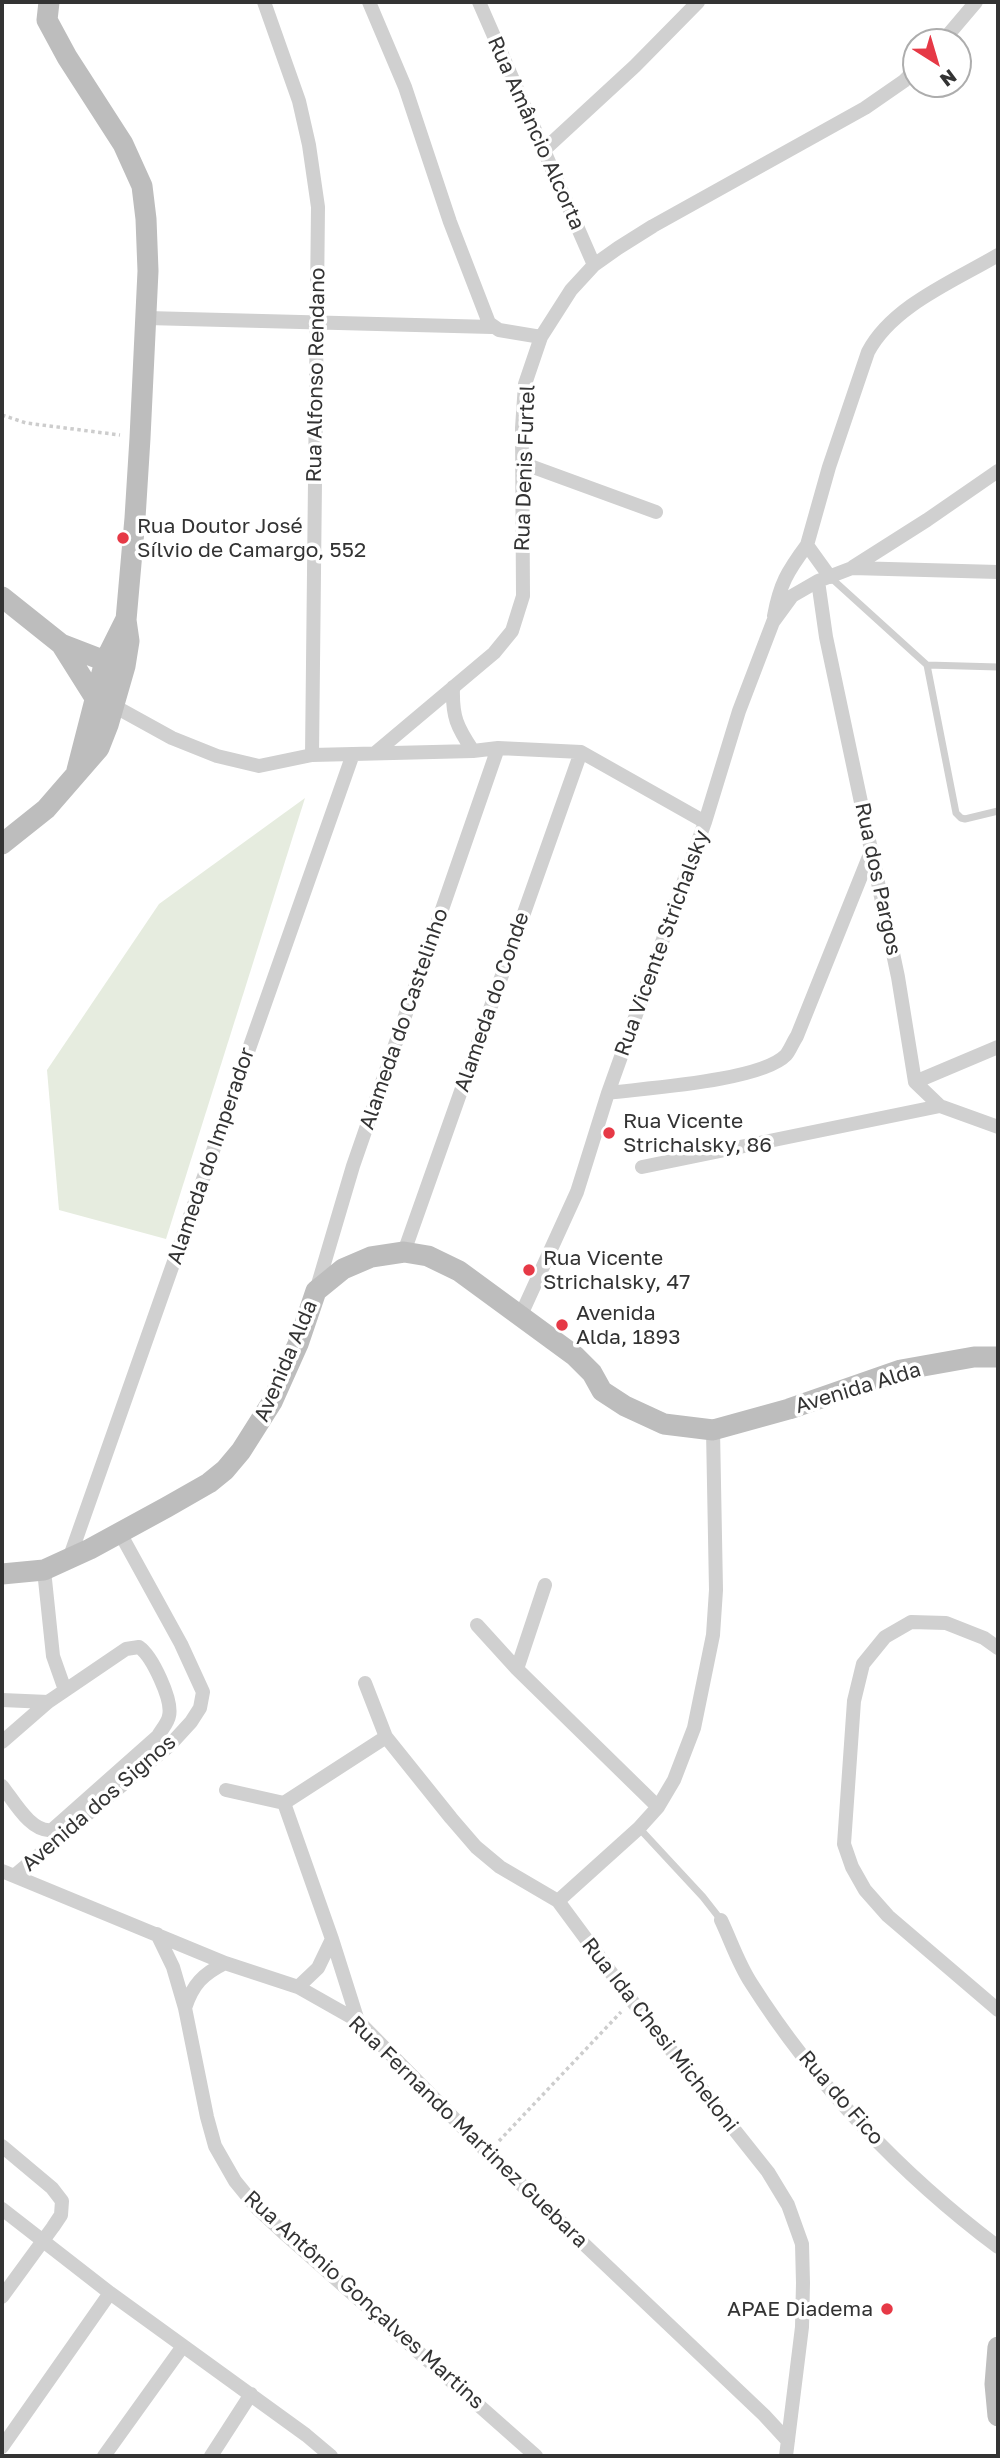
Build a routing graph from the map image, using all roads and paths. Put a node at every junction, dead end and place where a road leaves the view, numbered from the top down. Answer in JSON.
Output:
{"nodes":[{"id":1,"x":49,"y":2,"type":"edge"},
{"id":2,"x":264,"y":2,"type":"edge"},
{"id":3,"x":369,"y":2,"type":"edge"},
{"id":4,"x":479,"y":2,"type":"edge"},
{"id":5,"x":698,"y":2,"type":"edge"},
{"id":6,"x":976,"y":2,"type":"edge"},
{"id":7,"x":954,"y":28,"type":"edge"},
{"id":8,"x":902,"y":82,"type":"edge"},
{"id":9,"x":545,"y":149,"type":"junction"},
{"id":10,"x":998,"y":255,"type":"edge"},
{"id":11,"x":594,"y":265,"type":"junction"},
{"id":12,"x":147,"y":318,"type":"junction"},
{"id":13,"x":317,"y":324,"type":"junction"},
{"id":14,"x":492,"y":327,"type":"junction"},
{"id":15,"x":541,"y":337,"type":"junction"},
{"id":16,"x":2,"y":415,"type":"edge"},
{"id":17,"x":140,"y":438,"type":"junction"},
{"id":18,"x":522,"y":463,"type":"junction"},
{"id":19,"x":998,"y":471,"type":"edge"},
{"id":20,"x":656,"y":512,"type":"dead end"},
{"id":21,"x":807,"y":545,"type":"junction"},
{"id":22,"x":852,"y":568,"type":"junction"},
{"id":23,"x":998,"y":572,"type":"edge"},
{"id":24,"x":824,"y":579,"type":"junction"},
{"id":25,"x":2,"y":597,"type":"edge"},
{"id":26,"x":126,"y":620,"type":"junction"},
{"id":27,"x":773,"y":622,"type":"junction"},
{"id":28,"x":61,"y":644,"type":"junction"},
{"id":29,"x":105,"y":662,"type":"junction"},
{"id":30,"x":928,"y":665,"type":"junction"},
{"id":31,"x":998,"y":667,"type":"edge"},
{"id":32,"x":453,"y":687,"type":"junction"},
{"id":33,"x":110,"y":697,"type":"junction"},
{"id":34,"x":498,"y":748,"type":"junction"},
{"id":35,"x":473,"y":751,"type":"junction"},
{"id":36,"x":581,"y":752,"type":"junction"},
{"id":37,"x":375,"y":753,"type":"junction"},
{"id":38,"x":354,"y":754,"type":"junction"},
{"id":39,"x":312,"y":755,"type":"junction"},
{"id":40,"x":998,"y":811,"type":"edge"},
{"id":41,"x":705,"y":822,"type":"junction"},
{"id":42,"x":2,"y":844,"type":"edge"},
{"id":43,"x":872,"y":849,"type":"junction"},
{"id":44,"x":998,"y":1047,"type":"edge"},
{"id":45,"x":915,"y":1082,"type":"junction"},
{"id":46,"x":608,"y":1093,"type":"junction"},
{"id":47,"x":940,"y":1107,"type":"junction"},
{"id":48,"x":998,"y":1127,"type":"edge"},
{"id":49,"x":642,"y":1167,"type":"dead end"},
{"id":50,"x":404,"y":1252,"type":"junction"},
{"id":51,"x":316,"y":1291,"type":"junction"},
{"id":52,"x":520,"y":1317,"type":"junction"},
{"id":53,"x":998,"y":1357,"type":"edge"},
{"id":54,"x":713,"y":1430,"type":"junction"},
{"id":55,"x":120,"y":1533,"type":"junction"},
{"id":56,"x":69,"y":1559,"type":"junction"},
{"id":57,"x":44,"y":1570,"type":"junction"},
{"id":58,"x":2,"y":1574,"type":"edge"},
{"id":59,"x":545,"y":1585,"type":"dead end"},
{"id":60,"x":477,"y":1625,"type":"dead end"},
{"id":61,"x":998,"y":1648,"type":"edge"},
{"id":62,"x":517,"y":1669,"type":"junction"},
{"id":63,"x":365,"y":1683,"type":"dead end"},
{"id":64,"x":65,"y":1690,"type":"junction"},
{"id":65,"x":2,"y":1700,"type":"edge"},
{"id":66,"x":48,"y":1702,"type":"junction"},
{"id":67,"x":386,"y":1737,"type":"junction"},
{"id":68,"x":2,"y":1742,"type":"edge"},
{"id":69,"x":2,"y":1786,"type":"edge"},
{"id":70,"x":226,"y":1790,"type":"dead end"},
{"id":71,"x":284,"y":1803,"type":"junction"},
{"id":72,"x":658,"y":1807,"type":"junction"},
{"id":73,"x":639,"y":1828,"type":"junction"},
{"id":74,"x":8,"y":1873,"type":"edge"},
{"id":75,"x":558,"y":1901,"type":"junction"},
{"id":76,"x":720,"y":1920,"type":"joint"},
{"id":77,"x":157,"y":1934,"type":"junction"},
{"id":78,"x":332,"y":1939,"type":"junction"},
{"id":79,"x":225,"y":1963,"type":"junction"},
{"id":80,"x":298,"y":1987,"type":"junction"},
{"id":81,"x":632,"y":2001,"type":"junction"},
{"id":82,"x":185,"y":2008,"type":"junction"},
{"id":83,"x":998,"y":2010,"type":"edge"},
{"id":84,"x":358,"y":2021,"type":"junction"},
{"id":85,"x":2,"y":2146,"type":"edge"},
{"id":86,"x":488,"y":2153,"type":"junction"},
{"id":87,"x":2,"y":2209,"type":"edge"},
{"id":88,"x":43,"y":2241,"type":"junction"},
{"id":89,"x":998,"y":2247,"type":"edge"},
{"id":90,"x":110,"y":2293,"type":"junction"},
{"id":91,"x":2,"y":2297,"type":"edge"},
{"id":92,"x":183,"y":2346,"type":"junction"},
{"id":93,"x":998,"y":2347,"type":"edge"},
{"id":94,"x":251,"y":2395,"type":"junction"},
{"id":95,"x":998,"y":2416,"type":"edge"},
{"id":96,"x":2,"y":2447,"type":"edge"},
{"id":97,"x":787,"y":2449,"type":"edge"},
{"id":98,"x":321,"y":2453,"type":"edge"},
{"id":99,"x":104,"y":2456,"type":"edge"},
{"id":100,"x":211,"y":2456,"type":"edge"},
{"id":101,"x":536,"y":2456,"type":"edge"}],
"edges":[{"from":1,"to":12,"type":"street"},
{"from":2,"to":13,"type":"street","name":"Rua Alfonso Rendano"},
{"from":3,"to":14,"type":"street"},
{"from":4,"to":9,"type":"street","name":"Rua Amâncio Alcorta"},
{"from":5,"to":9,"type":"street"},
{"from":6,"to":7,"type":"street"},
{"from":8,"to":11,"type":"street","name":"Rua Denis Furtel"},
{"from":9,"to":11,"type":"street","name":"Rua Amâncio Alcorta"},
{"from":10,"to":21,"type":"street"},
{"from":11,"to":15,"type":"street","name":"Rua Denis Furtel"},
{"from":12,"to":13,"type":"street"},
{"from":12,"to":17,"type":"street"},
{"from":13,"to":14,"type":"street"},
{"from":13,"to":39,"type":"street","name":"Rua Alfonso Rendano"},
{"from":14,"to":15,"type":"street"},
{"from":15,"to":18,"type":"street","name":"Rua Denis Furtel"},
{"from":16,"to":17,"type":"path"},
{"from":17,"to":26,"type":"street"},
{"from":18,"to":20,"type":"street"},
{"from":18,"to":32,"type":"street","name":"Rua Denis Furtel"},
{"from":19,"to":22,"type":"street"},
{"from":21,"to":24,"type":"street"},
{"from":21,"to":27,"type":"street"},
{"from":22,"to":23,"type":"street"},
{"from":22,"to":24,"type":"street","name":"Rua Vicente Strichalsky"},
{"from":24,"to":27,"type":"street","name":"Rua Vicente Strichalsky"},
{"from":24,"to":30,"type":"lane"},
{"from":24,"to":43,"type":"street","name":"Rua dos Pargos"},
{"from":25,"to":28,"type":"street"},
{"from":26,"to":29,"type":"street"},
{"from":26,"to":33,"type":"street"},
{"from":27,"to":41,"type":"street","name":"Rua Vicente Strichalsky"},
{"from":28,"to":29,"type":"street"},
{"from":28,"to":33,"type":"street"},
{"from":29,"to":33,"type":"street"},
{"from":30,"to":31,"type":"lane"},
{"from":30,"to":40,"type":"lane"},
{"from":32,"to":35,"type":"street"},
{"from":32,"to":37,"type":"street","name":"Rua Denis Furtel"},
{"from":33,"to":39,"type":"street"},
{"from":33,"to":42,"type":"street"},
{"from":34,"to":35,"type":"street"},
{"from":34,"to":36,"type":"street"},
{"from":34,"to":51,"type":"street","name":"Alameda do Castelinho"},
{"from":35,"to":37,"type":"street"},
{"from":36,"to":41,"type":"street"},
{"from":36,"to":50,"type":"street","name":"Alameda do Conde"},
{"from":37,"to":38,"type":"street"},
{"from":38,"to":39,"type":"street"},
{"from":38,"to":56,"type":"street","name":"Alameda do Imperador"},
{"from":41,"to":46,"type":"street","name":"Rua Vicente Strichalsky"},
{"from":43,"to":45,"type":"street","name":"Rua dos Pargos"},
{"from":43,"to":46,"type":"street"},
{"from":44,"to":45,"type":"street"},
{"from":45,"to":47,"type":"street"},
{"from":46,"to":52,"type":"street","name":"Rua Vicente Strichalsky"},
{"from":47,"to":48,"type":"street"},
{"from":47,"to":49,"type":"street"},
{"from":50,"to":51,"type":"street","name":"Avenida Alda"},
{"from":50,"to":52,"type":"street","name":"Avenida Alda"},
{"from":51,"to":55,"type":"street","name":"Avenida Alda"},
{"from":52,"to":54,"type":"street","name":"Avenida Alda"},
{"from":53,"to":54,"type":"street","name":"Avenida Alda"},
{"from":54,"to":72,"type":"street"},
{"from":55,"to":56,"type":"street","name":"Avenida Alda"},
{"from":55,"to":74,"type":"street","name":"Avenida dos Signos"},
{"from":56,"to":57,"type":"street","name":"Avenida Alda"},
{"from":57,"to":58,"type":"street","name":"Avenida Alda"},
{"from":57,"to":64,"type":"street"},
{"from":59,"to":62,"type":"street"},
{"from":60,"to":62,"type":"street"},
{"from":61,"to":83,"type":"street"},
{"from":62,"to":72,"type":"street"},
{"from":63,"to":67,"type":"street","name":"Rua Ida Chesi Micheloni"},
{"from":64,"to":66,"type":"street"},
{"from":64,"to":69,"type":"street"},
{"from":65,"to":66,"type":"street"},
{"from":66,"to":68,"type":"street"},
{"from":67,"to":71,"type":"street"},
{"from":67,"to":75,"type":"street","name":"Rua Ida Chesi Micheloni"},
{"from":70,"to":71,"type":"street"},
{"from":71,"to":78,"type":"street"},
{"from":72,"to":73,"type":"street"},
{"from":73,"to":75,"type":"street"},
{"from":73,"to":76,"type":"lane"},
{"from":74,"to":77,"type":"street","name":"Rua Fernando Martinez Guebara"},
{"from":75,"to":81,"type":"street","name":"Rua Ida Chesi Micheloni"},
{"from":76,"to":89,"type":"street","name":"Rua do Fico"},
{"from":77,"to":79,"type":"street","name":"Rua Fernando Martinez Guebara"},
{"from":77,"to":82,"type":"street","name":"Rua Antônio Gonçalves Martins"},
{"from":78,"to":80,"type":"street"},
{"from":78,"to":84,"type":"street"},
{"from":79,"to":80,"type":"street","name":"Rua Fernando Martinez Guebara"},
{"from":79,"to":82,"type":"street"},
{"from":80,"to":84,"type":"street","name":"Rua Fernando Martinez Guebara"},
{"from":81,"to":86,"type":"path"},
{"from":81,"to":97,"type":"street","name":"Rua Ida Chesi Micheloni"},
{"from":82,"to":101,"type":"street","name":"Rua Antônio Gonçalves Martins"},
{"from":84,"to":86,"type":"street","name":"Rua Fernando Martinez Guebara"},
{"from":85,"to":88,"type":"street"},
{"from":86,"to":97,"type":"street","name":"Rua Fernando Martinez Guebara"},
{"from":87,"to":88,"type":"street"},
{"from":88,"to":90,"type":"street"},
{"from":88,"to":91,"type":"street"},
{"from":90,"to":92,"type":"street"},
{"from":90,"to":96,"type":"street"},
{"from":92,"to":94,"type":"street"},
{"from":92,"to":99,"type":"street"},
{"from":93,"to":95,"type":"street"},
{"from":94,"to":98,"type":"street"},
{"from":94,"to":100,"type":"street"}]}
